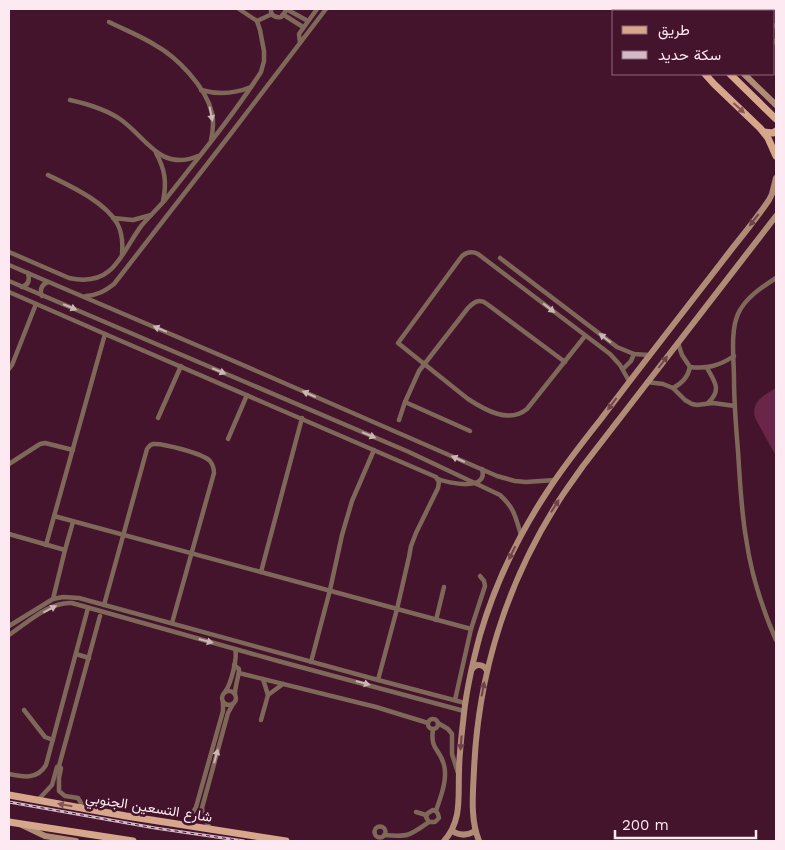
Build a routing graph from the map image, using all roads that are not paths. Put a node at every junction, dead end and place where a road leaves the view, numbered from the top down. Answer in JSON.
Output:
{"nodes":[{"id":1,"x":239,"y":9,"type":"edge"},
{"id":2,"x":286,"y":9,"type":"edge"},
{"id":3,"x":317,"y":9,"type":"edge"},
{"id":4,"x":326,"y":9,"type":"edge"},
{"id":5,"x":271,"y":11,"type":"edge"},
{"id":6,"x":284,"y":15,"type":"junction"},
{"id":7,"x":308,"y":20,"type":"junction"},
{"id":8,"x":257,"y":21,"type":"junction"},
{"id":9,"x":109,"y":22,"type":"dead end"},
{"id":10,"x":303,"y":27,"type":"junction"},
{"id":11,"x":300,"y":43,"type":"junction"},
{"id":12,"x":706,"y":75,"type":"edge"},
{"id":13,"x":731,"y":75,"type":"edge"},
{"id":14,"x":745,"y":75,"type":"edge"},
{"id":15,"x":251,"y":87,"type":"junction"},
{"id":16,"x":202,"y":90,"type":"junction"},
{"id":17,"x":70,"y":100,"type":"dead end"},
{"id":18,"x":776,"y":105,"type":"edge"},
{"id":19,"x":776,"y":119,"type":"edge"},
{"id":20,"x":776,"y":131,"type":"edge"},
{"id":21,"x":764,"y":132,"type":"junction"},
{"id":22,"x":211,"y":140,"type":"junction"},
{"id":23,"x":155,"y":152,"type":"junction"},
{"id":24,"x":199,"y":156,"type":"junction"},
{"id":25,"x":776,"y":156,"type":"edge"},
{"id":26,"x":48,"y":176,"type":"dead end"},
{"id":27,"x":776,"y":178,"type":"edge"},
{"id":28,"x":774,"y":193,"type":"edge"},
{"id":29,"x":163,"y":202,"type":"junction"},
{"id":30,"x":152,"y":214,"type":"junction"},
{"id":31,"x":776,"y":216,"type":"edge"},
{"id":32,"x":113,"y":218,"type":"junction"},
{"id":33,"x":9,"y":252,"type":"edge"},
{"id":34,"x":122,"y":255,"type":"junction"},
{"id":35,"x":500,"y":258,"type":"dead end"},
{"id":36,"x":9,"y":265,"type":"edge"},
{"id":37,"x":516,"y":270,"type":"junction"},
{"id":38,"x":28,"y":273,"type":"junction"},
{"id":39,"x":523,"y":276,"type":"junction"},
{"id":40,"x":510,"y":278,"type":"junction"},
{"id":41,"x":776,"y":278,"type":"edge"},
{"id":42,"x":9,"y":281,"type":"edge"},
{"id":43,"x":48,"y":282,"type":"junction"},
{"id":44,"x":518,"y":284,"type":"junction"},
{"id":45,"x":22,"y":287,"type":"junction"},
{"id":46,"x":9,"y":292,"type":"edge"},
{"id":47,"x":42,"y":296,"type":"junction"},
{"id":48,"x":84,"y":296,"type":"junction"},
{"id":49,"x":36,"y":304,"type":"junction"},
{"id":50,"x":572,"y":313,"type":"junction"},
{"id":51,"x":566,"y":321,"type":"junction"},
{"id":52,"x":105,"y":334,"type":"junction"},
{"id":53,"x":585,"y":336,"type":"junction"},
{"id":54,"x":678,"y":342,"type":"junction"},
{"id":55,"x":634,"y":354,"type":"junction"},
{"id":56,"x":650,"y":355,"type":"junction"},
{"id":57,"x":734,"y":356,"type":"junction"},
{"id":58,"x":565,"y":362,"type":"junction"},
{"id":59,"x":424,"y":364,"type":"junction"},
{"id":60,"x":181,"y":366,"type":"junction"},
{"id":61,"x":690,"y":366,"type":"junction"},
{"id":62,"x":707,"y":368,"type":"junction"},
{"id":63,"x":9,"y":369,"type":"edge"},
{"id":64,"x":623,"y":369,"type":"junction"},
{"id":65,"x":629,"y":381,"type":"junction"},
{"id":66,"x":648,"y":382,"type":"junction"},
{"id":67,"x":674,"y":388,"type":"junction"},
{"id":68,"x":247,"y":394,"type":"junction"},
{"id":69,"x":405,"y":402,"type":"junction"},
{"id":70,"x":708,"y":403,"type":"junction"},
{"id":71,"x":735,"y":406,"type":"junction"},
{"id":72,"x":158,"y":418,"type":"dead end"},
{"id":73,"x":302,"y":418,"type":"junction"},
{"id":74,"x":399,"y":420,"type":"dead end"},
{"id":75,"x":470,"y":431,"type":"dead end"},
{"id":76,"x":228,"y":439,"type":"dead end"},
{"id":77,"x":73,"y":450,"type":"junction"},
{"id":78,"x":374,"y":450,"type":"junction"},
{"id":79,"x":9,"y":464,"type":"edge"},
{"id":80,"x":482,"y":469,"type":"junction"},
{"id":81,"x":438,"y":479,"type":"junction"},
{"id":82,"x":555,"y":480,"type":"junction"},
{"id":83,"x":474,"y":483,"type":"junction"},
{"id":84,"x":54,"y":516,"type":"junction"},
{"id":85,"x":73,"y":522,"type":"junction"},
{"id":86,"x":9,"y":534,"type":"edge"},
{"id":87,"x":123,"y":535,"type":"junction"},
{"id":88,"x":521,"y":535,"type":"junction"},
{"id":89,"x":46,"y":545,"type":"junction"},
{"id":90,"x":65,"y":550,"type":"junction"},
{"id":91,"x":191,"y":553,"type":"junction"},
{"id":92,"x":261,"y":572,"type":"junction"},
{"id":93,"x":480,"y":576,"type":"dead end"},
{"id":94,"x":444,"y":587,"type":"dead end"},
{"id":95,"x":330,"y":590,"type":"junction"},
{"id":96,"x":53,"y":599,"type":"junction"},
{"id":97,"x":104,"y":605,"type":"junction"},
{"id":98,"x":88,"y":608,"type":"junction"},
{"id":99,"x":397,"y":609,"type":"junction"},
{"id":100,"x":132,"y":613,"type":"junction"},
{"id":101,"x":138,"y":615,"type":"junction"},
{"id":102,"x":100,"y":616,"type":"dead end"},
{"id":103,"x":130,"y":620,"type":"junction"},
{"id":104,"x":436,"y":620,"type":"junction"},
{"id":105,"x":136,"y":622,"type":"junction"},
{"id":106,"x":172,"y":623,"type":"junction"},
{"id":107,"x":11,"y":625,"type":"edge"},
{"id":108,"x":471,"y":629,"type":"junction"},
{"id":109,"x":17,"y":630,"type":"junction"},
{"id":110,"x":9,"y":635,"type":"edge"},
{"id":111,"x":480,"y":637,"type":"junction"},
{"id":112,"x":776,"y":640,"type":"edge"},
{"id":113,"x":489,"y":644,"type":"junction"},
{"id":114,"x":235,"y":649,"type":"junction"},
{"id":115,"x":273,"y":651,"type":"junction"},
{"id":116,"x":280,"y":653,"type":"junction"},
{"id":117,"x":76,"y":654,"type":"junction"},
{"id":118,"x":89,"y":658,"type":"junction"},
{"id":119,"x":271,"y":659,"type":"junction"},
{"id":120,"x":278,"y":661,"type":"junction"},
{"id":121,"x":311,"y":662,"type":"junction"},
{"id":122,"x":234,"y":665,"type":"junction"},
{"id":123,"x":472,"y":669,"type":"junction"},
{"id":124,"x":487,"y":671,"type":"junction"},
{"id":125,"x":239,"y":673,"type":"junction"},
{"id":126,"x":263,"y":679,"type":"junction"},
{"id":127,"x":378,"y":680,"type":"junction"},
{"id":128,"x":283,"y":684,"type":"junction"},
{"id":129,"x":226,"y":692,"type":"junction"},
{"id":130,"x":235,"y":694,"type":"junction"},
{"id":131,"x":268,"y":695,"type":"junction"},
{"id":132,"x":440,"y":696,"type":"junction"},
{"id":133,"x":455,"y":700,"type":"junction"},
{"id":134,"x":223,"y":702,"type":"junction"},
{"id":135,"x":465,"y":702,"type":"junction"},
{"id":136,"x":233,"y":704,"type":"junction"},
{"id":137,"x":438,"y":704,"type":"junction"},
{"id":138,"x":24,"y":710,"type":"dead end"},
{"id":139,"x":464,"y":711,"type":"junction"},
{"id":140,"x":261,"y":720,"type":"dead end"},
{"id":141,"x":428,"y":723,"type":"junction"},
{"id":142,"x":438,"y":723,"type":"junction"},
{"id":143,"x":433,"y":730,"type":"junction"},
{"id":144,"x":53,"y":740,"type":"junction"},
{"id":145,"x":60,"y":766,"type":"junction"},
{"id":146,"x":9,"y":774,"type":"edge"},
{"id":147,"x":458,"y":774,"type":"junction"},
{"id":148,"x":9,"y":795,"type":"edge"},
{"id":149,"x":38,"y":800,"type":"junction"},
{"id":150,"x":84,"y":809,"type":"junction"},
{"id":151,"x":436,"y":811,"type":"junction"},
{"id":152,"x":416,"y":812,"type":"dead end"},
{"id":153,"x":426,"y":815,"type":"junction"},
{"id":154,"x":9,"y":822,"type":"edge"},
{"id":155,"x":429,"y":822,"type":"junction"},
{"id":156,"x":21,"y":825,"type":"junction"},
{"id":157,"x":181,"y":825,"type":"junction"},
{"id":158,"x":211,"y":830,"type":"junction"},
{"id":159,"x":452,"y":831,"type":"junction"},
{"id":160,"x":475,"y":831,"type":"junction"},
{"id":161,"x":384,"y":835,"type":"dead end"},
{"id":162,"x":47,"y":839,"type":"edge"},
{"id":163,"x":118,"y":840,"type":"edge"},
{"id":164,"x":76,"y":841,"type":"edge"},
{"id":165,"x":133,"y":841,"type":"edge"},
{"id":166,"x":286,"y":841,"type":"edge"},
{"id":167,"x":444,"y":841,"type":"edge"},
{"id":168,"x":479,"y":841,"type":"edge"}],
"edges":[{"from":1,"to":8,"type":"street"},
{"from":2,"to":6,"type":"street"},
{"from":2,"to":7,"type":"street"},
{"from":3,"to":7,"type":"street"},
{"from":4,"to":11,"type":"street"},
{"from":5,"to":6,"type":"street"},
{"from":5,"to":8,"type":"street"},
{"from":6,"to":10,"type":"street"},
{"from":7,"to":10,"type":"street"},
{"from":8,"to":15,"type":"street"},
{"from":9,"to":16,"type":"street"},
{"from":10,"to":11,"type":"street"},
{"from":11,"to":48,"type":"street"},
{"from":12,"to":21,"type":"main road","one_way":true},
{"from":13,"to":19,"type":"main road"},
{"from":14,"to":18,"type":"main road"},
{"from":15,"to":16,"type":"street"},
{"from":15,"to":22,"type":"street"},
{"from":16,"to":22,"type":"street","one_way":true},
{"from":17,"to":23,"type":"street"},
{"from":20,"to":21,"type":"main road"},
{"from":21,"to":25,"type":"main road"},
{"from":22,"to":24,"type":"street"},
{"from":23,"to":24,"type":"street"},
{"from":23,"to":29,"type":"street"},
{"from":24,"to":29,"type":"street"},
{"from":26,"to":32,"type":"street"},
{"from":27,"to":28,"type":"main road"},
{"from":28,"to":56,"type":"main road","one_way":true},
{"from":29,"to":30,"type":"street"},
{"from":30,"to":32,"type":"street"},
{"from":30,"to":34,"type":"street"},
{"from":31,"to":54,"type":"main road"},
{"from":32,"to":34,"type":"street"},
{"from":33,"to":34,"type":"street"},
{"from":35,"to":37,"type":"street"},
{"from":36,"to":38,"type":"street"},
{"from":37,"to":39,"type":"street"},
{"from":37,"to":40,"type":"street"},
{"from":38,"to":43,"type":"street"},
{"from":38,"to":45,"type":"street"},
{"from":39,"to":44,"type":"street"},
{"from":39,"to":50,"type":"street"},
{"from":40,"to":44,"type":"street"},
{"from":40,"to":59,"type":"street"},
{"from":41,"to":57,"type":"street"},
{"from":42,"to":45,"type":"street"},
{"from":43,"to":47,"type":"street"},
{"from":43,"to":48,"type":"street"},
{"from":44,"to":51,"type":"street","one_way":true},
{"from":45,"to":47,"type":"street"},
{"from":46,"to":49,"type":"street"},
{"from":47,"to":83,"type":"street","one_way":true},
{"from":80,"to":48,"type":"street","one_way":true},
{"from":49,"to":52,"type":"street"},
{"from":49,"to":63,"type":"street"},
{"from":50,"to":51,"type":"street"},
{"from":55,"to":50,"type":"street","one_way":true},
{"from":51,"to":53,"type":"street"},
{"from":52,"to":60,"type":"street"},
{"from":52,"to":77,"type":"street"},
{"from":53,"to":58,"type":"street"},
{"from":53,"to":64,"type":"street"},
{"from":54,"to":61,"type":"street"},
{"from":66,"to":54,"type":"main road","one_way":true},
{"from":55,"to":56,"type":"street"},
{"from":55,"to":64,"type":"street"},
{"from":56,"to":65,"type":"main road"},
{"from":57,"to":62,"type":"street"},
{"from":57,"to":71,"type":"street"},
{"from":58,"to":59,"type":"street"},
{"from":58,"to":59,"type":"street"},
{"from":59,"to":69,"type":"street"},
{"from":60,"to":68,"type":"street"},
{"from":60,"to":72,"type":"street"},
{"from":61,"to":62,"type":"street"},
{"from":61,"to":67,"type":"street"},
{"from":62,"to":70,"type":"street"},
{"from":64,"to":65,"type":"street"},
{"from":65,"to":82,"type":"main road","one_way":true},
{"from":66,"to":67,"type":"street"},
{"from":113,"to":66,"type":"main road","one_way":true},
{"from":67,"to":70,"type":"street"},
{"from":68,"to":73,"type":"street"},
{"from":68,"to":76,"type":"street"},
{"from":69,"to":74,"type":"street"},
{"from":69,"to":75,"type":"street"},
{"from":70,"to":71,"type":"street"},
{"from":71,"to":112,"type":"street"},
{"from":73,"to":78,"type":"street"},
{"from":73,"to":92,"type":"street"},
{"from":77,"to":79,"type":"street"},
{"from":77,"to":84,"type":"street"},
{"from":78,"to":81,"type":"street"},
{"from":78,"to":95,"type":"street"},
{"from":80,"to":82,"type":"street"},
{"from":80,"to":83,"type":"street"},
{"from":81,"to":83,"type":"street"},
{"from":81,"to":99,"type":"street"},
{"from":82,"to":88,"type":"main road"},
{"from":83,"to":88,"type":"street"},
{"from":84,"to":85,"type":"street"},
{"from":84,"to":89,"type":"street"},
{"from":85,"to":87,"type":"street"},
{"from":85,"to":90,"type":"street"},
{"from":86,"to":89,"type":"street"},
{"from":87,"to":91,"type":"street"},
{"from":87,"to":91,"type":"street"},
{"from":87,"to":97,"type":"street"},
{"from":88,"to":111,"type":"main road","one_way":true},
{"from":89,"to":90,"type":"street"},
{"from":90,"to":96,"type":"street"},
{"from":91,"to":92,"type":"street"},
{"from":91,"to":106,"type":"street"},
{"from":92,"to":95,"type":"street"},
{"from":93,"to":108,"type":"street"},
{"from":94,"to":104,"type":"street"},
{"from":95,"to":99,"type":"street"},
{"from":95,"to":121,"type":"street"},
{"from":96,"to":97,"type":"street"},
{"from":96,"to":107,"type":"street"},
{"from":97,"to":100,"type":"street"},
{"from":98,"to":103,"type":"street"},
{"from":109,"to":98,"type":"street","one_way":true},
{"from":98,"to":117,"type":"street"},
{"from":99,"to":104,"type":"street"},
{"from":99,"to":127,"type":"street"},
{"from":100,"to":101,"type":"street"},
{"from":100,"to":103,"type":"street"},
{"from":101,"to":105,"type":"street"},
{"from":101,"to":106,"type":"street"},
{"from":102,"to":118,"type":"street"},
{"from":103,"to":105,"type":"street"},
{"from":104,"to":108,"type":"street"},
{"from":105,"to":114,"type":"street","one_way":true},
{"from":106,"to":115,"type":"street"},
{"from":107,"to":109,"type":"street"},
{"from":108,"to":133,"type":"street"},
{"from":109,"to":110,"type":"street"},
{"from":111,"to":113,"type":"main road"},
{"from":111,"to":123,"type":"main road"},
{"from":113,"to":124,"type":"main road"},
{"from":114,"to":119,"type":"street"},
{"from":114,"to":122,"type":"street"},
{"from":115,"to":116,"type":"street"},
{"from":115,"to":119,"type":"street"},
{"from":116,"to":120,"type":"street"},
{"from":116,"to":121,"type":"street"},
{"from":117,"to":118,"type":"street"},
{"from":117,"to":144,"type":"street"},
{"from":118,"to":145,"type":"street"},
{"from":119,"to":120,"type":"street"},
{"from":120,"to":137,"type":"street","one_way":true},
{"from":121,"to":127,"type":"street"},
{"from":122,"to":125,"type":"street"},
{"from":122,"to":129,"type":"street"},
{"from":123,"to":124,"type":"main road"},
{"from":123,"to":135,"type":"main road"},
{"from":160,"to":124,"type":"main road","one_way":true},
{"from":125,"to":126,"type":"street"},
{"from":125,"to":130,"type":"street"},
{"from":126,"to":128,"type":"street"},
{"from":126,"to":131,"type":"street"},
{"from":127,"to":132,"type":"street"},
{"from":128,"to":131,"type":"street"},
{"from":128,"to":141,"type":"street"},
{"from":129,"to":130,"type":"street"},
{"from":129,"to":134,"type":"street"},
{"from":130,"to":136,"type":"street"},
{"from":131,"to":140,"type":"street"},
{"from":132,"to":133,"type":"street"},
{"from":132,"to":137,"type":"street"},
{"from":133,"to":135,"type":"street"},
{"from":134,"to":136,"type":"street"},
{"from":134,"to":157,"type":"street"},
{"from":135,"to":139,"type":"main road"},
{"from":158,"to":136,"type":"street","one_way":true},
{"from":137,"to":139,"type":"street"},
{"from":138,"to":144,"type":"street"},
{"from":139,"to":147,"type":"main road","one_way":true},
{"from":141,"to":142,"type":"street"},
{"from":141,"to":143,"type":"street"},
{"from":142,"to":143,"type":"street"},
{"from":142,"to":147,"type":"street"},
{"from":143,"to":151,"type":"street"},
{"from":144,"to":146,"type":"street"},
{"from":145,"to":149,"type":"street"},
{"from":145,"to":150,"type":"street"},
{"from":147,"to":159,"type":"main road"},
{"from":148,"to":149,"type":"main road","name":"شارع التسعين الجنوبي"},
{"from":150,"to":149,"type":"main road","name":"شارع التسعين الجنوبي","one_way":true},
{"from":150,"to":157,"type":"main road","name":"شارع التسعين الجنوبي"},
{"from":151,"to":153,"type":"street"},
{"from":151,"to":155,"type":"street"},
{"from":152,"to":153,"type":"street"},
{"from":153,"to":155,"type":"street"},
{"from":154,"to":156,"type":"main road"},
{"from":155,"to":161,"type":"street"},
{"from":156,"to":162,"type":"main road"},
{"from":156,"to":163,"type":"main road"},
{"from":157,"to":158,"type":"main road","name":"شارع التسعين الجنوبي"},
{"from":158,"to":166,"type":"main road","name":"شارع التسعين الجنوبي"},
{"from":159,"to":160,"type":"main road"},
{"from":159,"to":167,"type":"main road"},
{"from":160,"to":168,"type":"main road"},
{"from":162,"to":164,"type":"main road"},
{"from":163,"to":165,"type":"main road"}]}
